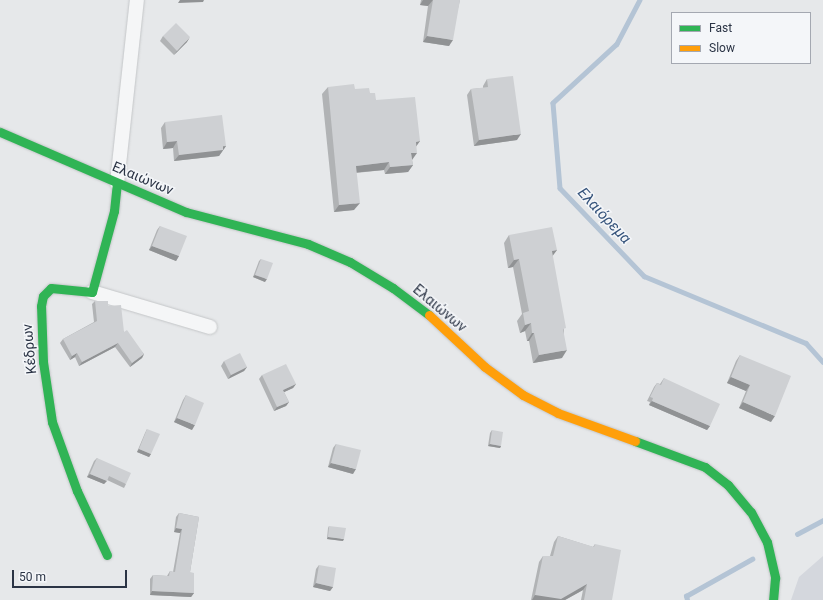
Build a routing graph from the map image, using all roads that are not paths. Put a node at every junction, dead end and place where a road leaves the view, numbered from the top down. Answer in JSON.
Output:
{"nodes":[{"id":1,"x":137,"y":0,"type":"edge"},
{"id":2,"x":0,"y":132,"type":"edge"},
{"id":3,"x":117,"y":183,"type":"junction"},
{"id":4,"x":92,"y":292,"type":"junction"},
{"id":5,"x":210,"y":327,"type":"dead end"},
{"id":6,"x":107,"y":555,"type":"dead end"},
{"id":7,"x":773,"y":600,"type":"edge"}],
"edges":[{"from":1,"to":3,"type":"street"},
{"from":2,"to":3,"type":"street","name":"Ελαιώνων"},
{"from":3,"to":4,"type":"street"},
{"from":3,"to":7,"type":"street","name":"Ελαιώνων"},
{"from":4,"to":5,"type":"street"},
{"from":4,"to":6,"type":"street","name":"Κέδρων"}]}
